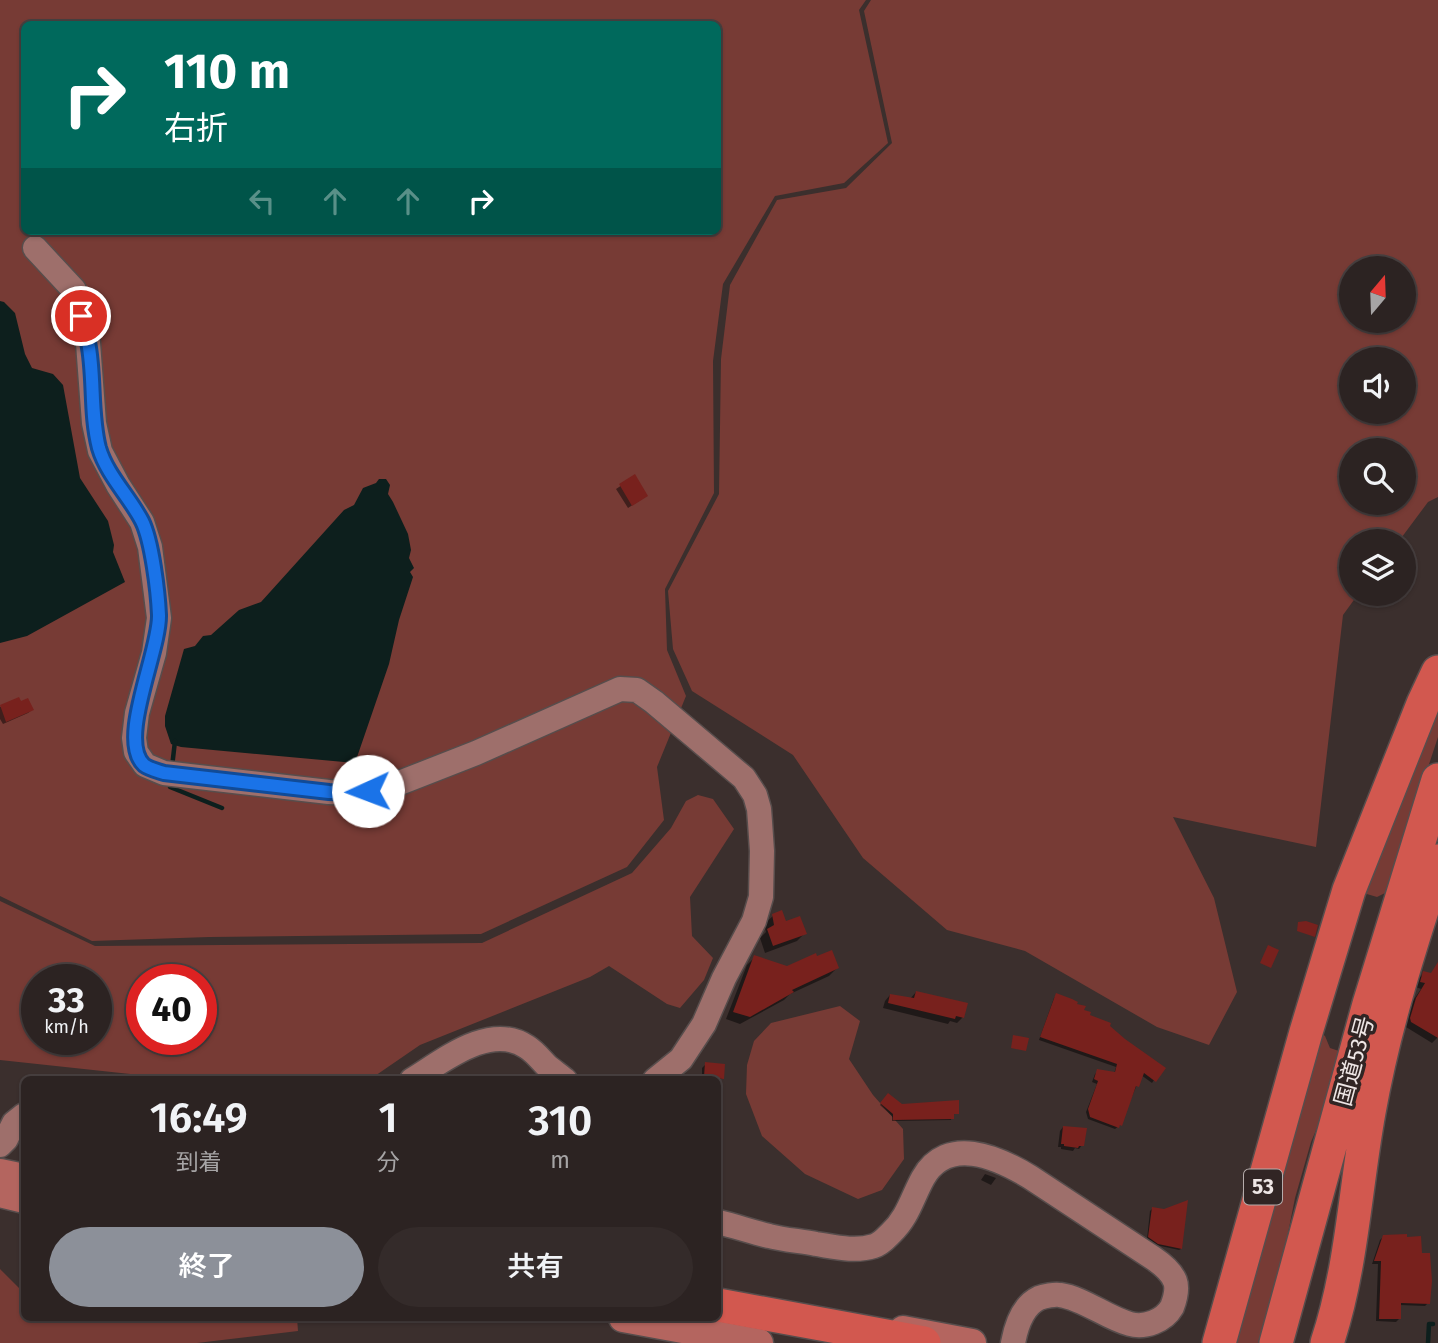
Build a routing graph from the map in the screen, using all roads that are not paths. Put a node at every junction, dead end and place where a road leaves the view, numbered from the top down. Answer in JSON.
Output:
{"nodes":[{"id":1,"x":35,"y":248,"type":"dead end"},
{"id":2,"x":1438,"y":672,"type":"edge"},
{"id":3,"x":1438,"y":780,"type":"edge"},
{"id":4,"x":1438,"y":860,"type":"edge"},
{"id":5,"x":1411,"y":908,"type":"junction"},
{"id":6,"x":418,"y":1076,"type":"edge"},
{"id":7,"x":551,"y":1076,"type":"edge"},
{"id":8,"x":660,"y":1076,"type":"edge"},
{"id":9,"x":1355,"y":1107,"type":"junction"},
{"id":10,"x":21,"y":1117,"type":"edge"},
{"id":11,"x":3,"y":1142,"type":"edge"},
{"id":12,"x":21,"y":1164,"type":"edge"},
{"id":13,"x":0,"y":1173,"type":"edge"},
{"id":14,"x":21,"y":1177,"type":"edge"},
{"id":15,"x":0,"y":1194,"type":"edge"},
{"id":16,"x":21,"y":1198,"type":"edge"},
{"id":17,"x":0,"y":1205,"type":"edge"},
{"id":18,"x":21,"y":1211,"type":"edge"},
{"id":19,"x":721,"y":1223,"type":"edge"},
{"id":20,"x":721,"y":1296,"type":"edge"},
{"id":21,"x":721,"y":1307,"type":"edge"},
{"id":22,"x":664,"y":1321,"type":"edge"},
{"id":23,"x":721,"y":1321,"type":"edge"},
{"id":24,"x":761,"y":1328,"type":"edge"},
{"id":25,"x":842,"y":1343,"type":"edge"},
{"id":26,"x":925,"y":1343,"type":"edge"},
{"id":27,"x":972,"y":1343,"type":"edge"},
{"id":28,"x":1013,"y":1343,"type":"edge"},
{"id":29,"x":1219,"y":1343,"type":"edge"},
{"id":30,"x":1276,"y":1343,"type":"edge"},
{"id":31,"x":1327,"y":1343,"type":"edge"}],
"edges":[{"from":1,"to":8,"type":"street"},
{"from":2,"to":29,"type":"highway","number":"53"},
{"from":3,"to":5,"type":"highway","number":"53"},
{"from":4,"to":5,"type":"highway","number":"53"},
{"from":5,"to":9,"type":"highway","number":"53"},
{"from":6,"to":7,"type":"street"},
{"from":9,"to":30,"type":"highway","name":"国道53号","number":"53"},
{"from":9,"to":31,"type":"highway","number":"53"},
{"from":10,"to":11,"type":"street"},
{"from":11,"to":12,"type":"street"},
{"from":13,"to":14,"type":"main road"},
{"from":15,"to":16,"type":"main road"},
{"from":17,"to":18,"type":"street"},
{"from":19,"to":28,"type":"street"},
{"from":20,"to":27,"type":"main road"},
{"from":21,"to":24,"type":"highway"},
{"from":22,"to":24,"type":"main road"},
{"from":23,"to":25,"type":"highway"},
{"from":24,"to":26,"type":"highway"}]}
